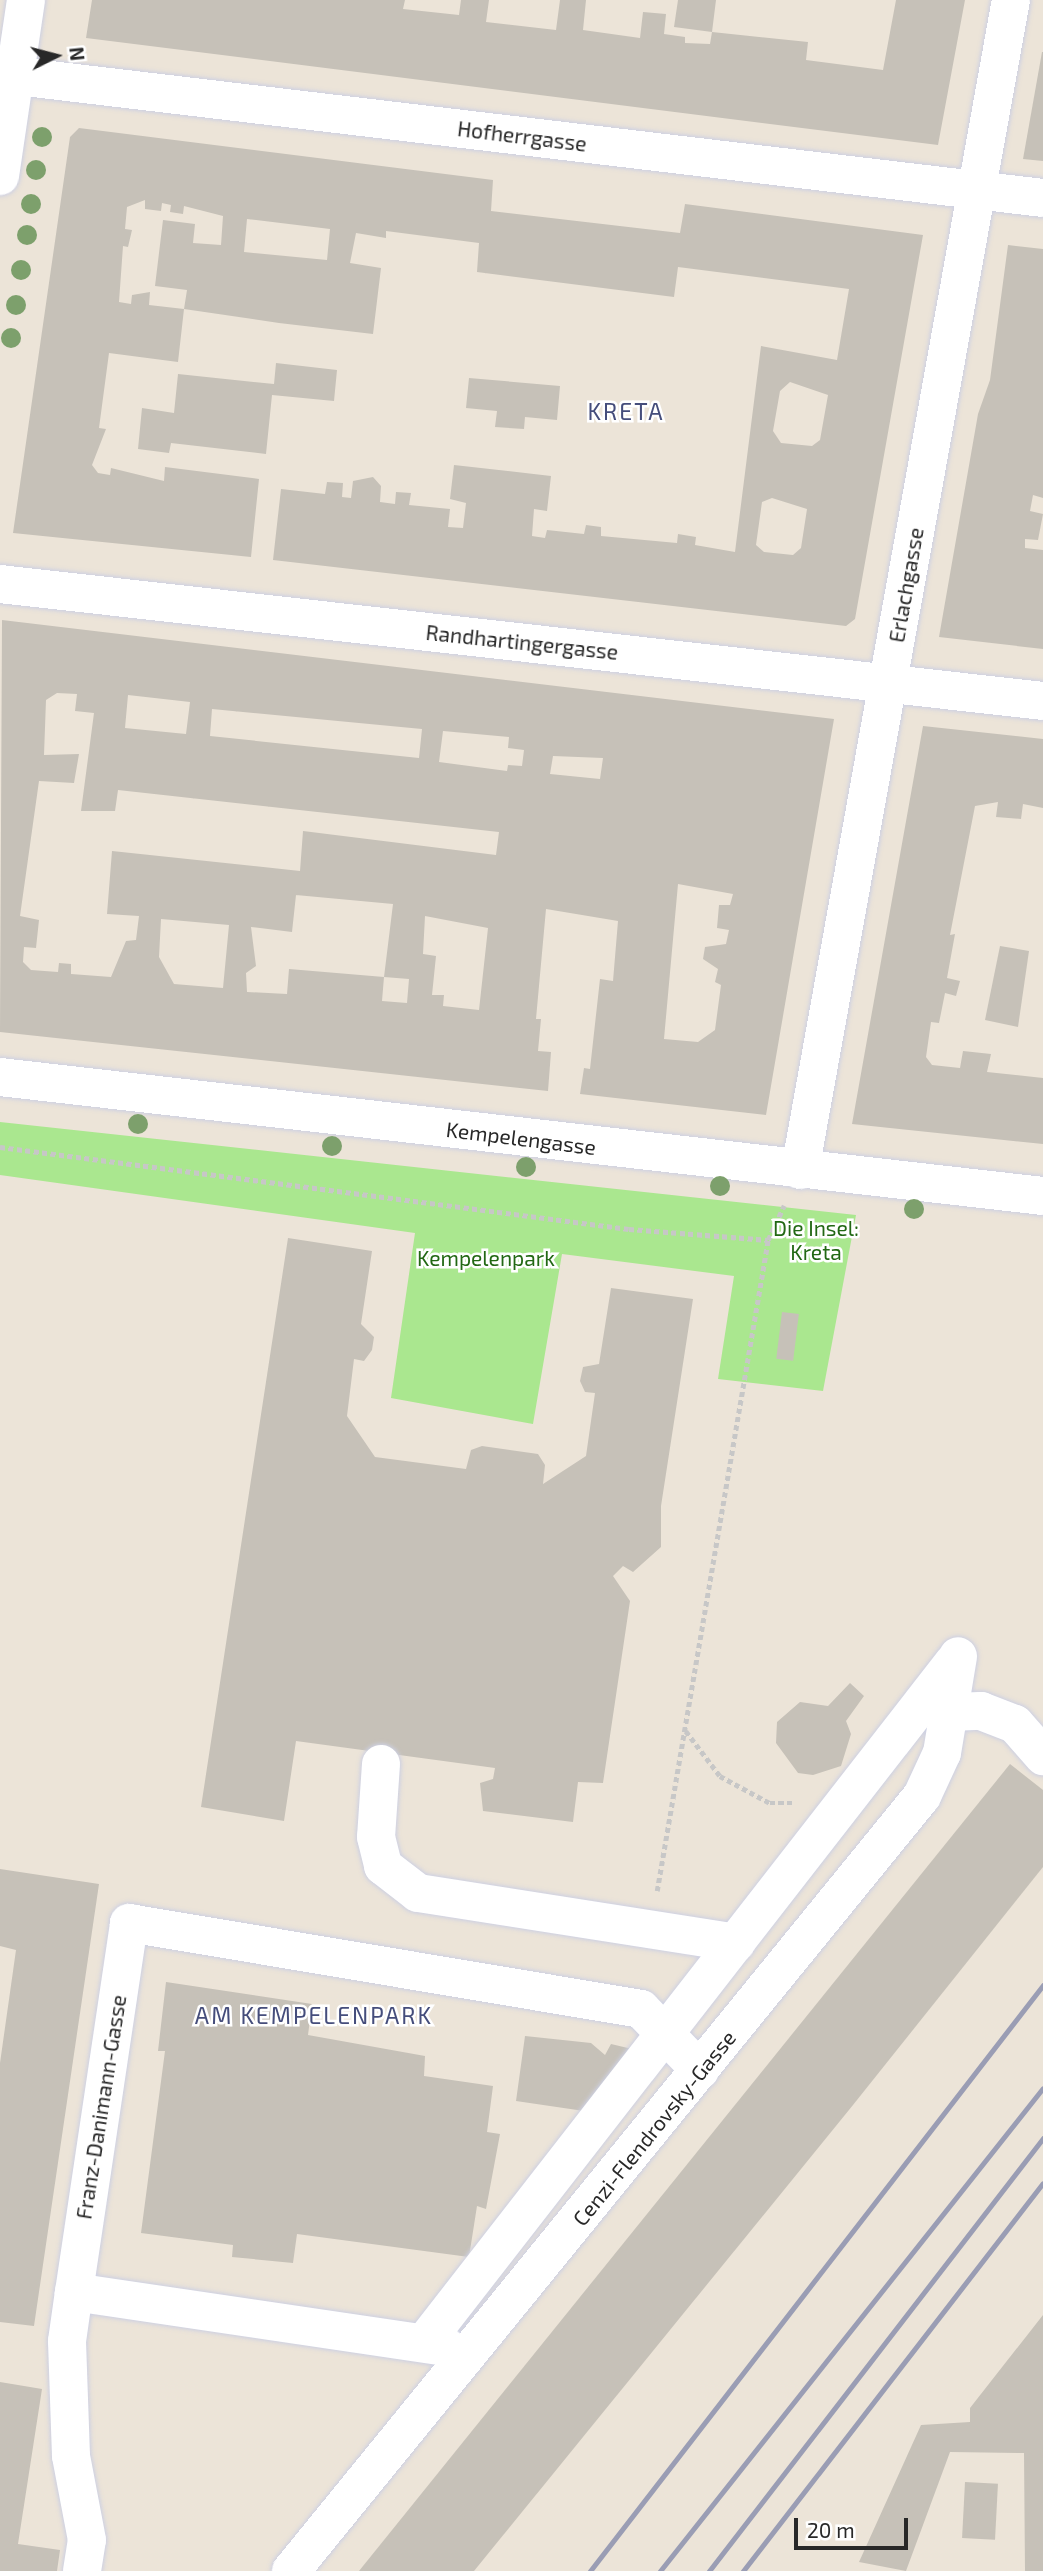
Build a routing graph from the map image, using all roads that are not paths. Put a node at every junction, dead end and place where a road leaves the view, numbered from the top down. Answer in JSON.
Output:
{"nodes":[{"id":1,"x":26,"y":0,"type":"edge"},
{"id":2,"x":1011,"y":0,"type":"edge"},
{"id":3,"x":7,"y":74,"type":"edge"},
{"id":4,"x":0,"y":176,"type":"edge"},
{"id":5,"x":978,"y":190,"type":"junction"},
{"id":6,"x":1043,"y":198,"type":"edge"},
{"id":7,"x":0,"y":584,"type":"edge"},
{"id":8,"x":888,"y":683,"type":"junction"},
{"id":9,"x":1043,"y":701,"type":"edge"},
{"id":10,"x":0,"y":1077,"type":"edge"},
{"id":11,"x":800,"y":1170,"type":"junction"},
{"id":12,"x":1043,"y":1196,"type":"edge"},
{"id":13,"x":949,"y":1712,"type":"junction"},
{"id":14,"x":1043,"y":1756,"type":"edge"},
{"id":15,"x":381,"y":1764,"type":"dead end"},
{"id":16,"x":736,"y":1943,"type":"junction"},
{"id":17,"x":665,"y":2034,"type":"junction"},
{"id":18,"x":700,"y":2070,"type":"junction"},
{"id":19,"x":74,"y":2292,"type":"junction"},
{"id":20,"x":424,"y":2343,"type":"junction"},
{"id":21,"x":474,"y":2351,"type":"junction"},
{"id":22,"x":82,"y":2571,"type":"edge"},
{"id":23,"x":291,"y":2571,"type":"edge"}],
"edges":[{"from":1,"to":3,"type":"street"},
{"from":2,"to":5,"type":"street","name":"Erlachgasse"},
{"from":3,"to":4,"type":"street"},
{"from":3,"to":5,"type":"street","name":"Hofherrgasse"},
{"from":5,"to":6,"type":"street","name":"Hofherrgasse"},
{"from":5,"to":8,"type":"street","name":"Erlachgasse"},
{"from":7,"to":8,"type":"street","name":"Randhartingergasse"},
{"from":8,"to":9,"type":"street","name":"Randhartingergasse"},
{"from":8,"to":11,"type":"street","name":"Erlachgasse"},
{"from":10,"to":11,"type":"street","name":"Kempelengasse"},
{"from":11,"to":12,"type":"street","name":"Kempelengasse"},
{"from":13,"to":14,"type":"street"},
{"from":13,"to":16,"type":"street","name":"Cenzi-Flendrovsky-Gasse"},
{"from":13,"to":18,"type":"street","name":"Cenzi-Flendrovsky-Gasse"},
{"from":15,"to":16,"type":"street"},
{"from":16,"to":17,"type":"street"},
{"from":17,"to":18,"type":"street"},
{"from":17,"to":19,"type":"street","name":"Franz-Danimann-Gasse"},
{"from":17,"to":20,"type":"street"},
{"from":18,"to":21,"type":"street","name":"Cenzi-Flendrovsky-Gasse"},
{"from":19,"to":20,"type":"street"},
{"from":19,"to":22,"type":"street","name":"Franz-Danimann-Gasse"},
{"from":20,"to":21,"type":"street"},
{"from":21,"to":23,"type":"street","name":"Cenzi-Flendrovsky-Gasse"}]}
